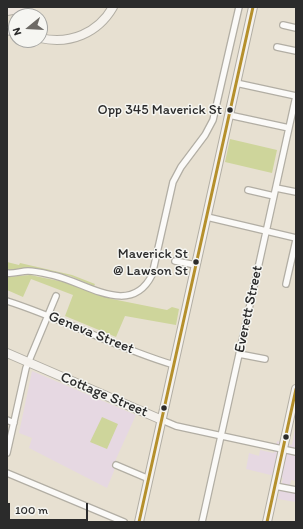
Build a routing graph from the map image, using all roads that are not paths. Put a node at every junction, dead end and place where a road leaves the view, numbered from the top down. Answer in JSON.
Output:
{"nodes":[{"id":1,"x":23,"y":7,"type":"edge"},
{"id":2,"x":113,"y":7,"type":"edge"},
{"id":3,"x":239,"y":7,"type":"edge"},
{"id":4,"x":253,"y":7,"type":"edge"},
{"id":5,"x":7,"y":10,"type":"edge"},
{"id":6,"x":283,"y":25,"type":"dead end"},
{"id":7,"x":296,"y":28,"type":"edge"},
{"id":8,"x":48,"y":39,"type":"edge"},
{"id":9,"x":277,"y":47,"type":"dead end"},
{"id":10,"x":296,"y":51,"type":"edge"},
{"id":11,"x":236,"y":83,"type":"junction"},
{"id":12,"x":296,"y":96,"type":"edge"},
{"id":13,"x":229,"y":115,"type":"junction"},
{"id":14,"x":289,"y":128,"type":"junction"},
{"id":15,"x":276,"y":188,"type":"junction"},
{"id":16,"x":248,"y":190,"type":"dead end"},
{"id":17,"x":296,"y":192,"type":"edge"},
{"id":18,"x":274,"y":196,"type":"junction"},
{"id":19,"x":206,"y":217,"type":"junction"},
{"id":20,"x":266,"y":231,"type":"junction"},
{"id":21,"x":296,"y":239,"type":"edge"},
{"id":22,"x":175,"y":261,"type":"dead end"},
{"id":23,"x":196,"y":265,"type":"junction"},
{"id":24,"x":7,"y":274,"type":"edge"},
{"id":25,"x":286,"y":284,"type":"dead end"},
{"id":26,"x":56,"y":296,"type":"dead end"},
{"id":27,"x":7,"y":301,"type":"edge"},
{"id":28,"x":48,"y":315,"type":"junction"},
{"id":29,"x":7,"y":353,"type":"edge"},
{"id":30,"x":239,"y":354,"type":"junction"},
{"id":31,"x":265,"y":359,"type":"dead end"},
{"id":32,"x":28,"y":362,"type":"junction"},
{"id":33,"x":174,"y":364,"type":"junction"},
{"id":34,"x":296,"y":389,"type":"edge"},
{"id":35,"x":294,"y":411,"type":"edge"},
{"id":36,"x":7,"y":420,"type":"edge"},
{"id":37,"x":162,"y":420,"type":"junction"},
{"id":38,"x":14,"y":423,"type":"junction"},
{"id":39,"x":221,"y":435,"type":"junction"},
{"id":40,"x":283,"y":449,"type":"junction"},
{"id":41,"x":296,"y":452,"type":"edge"},
{"id":42,"x":7,"y":453,"type":"edge"},
{"id":43,"x":116,"y":465,"type":"dead end"},
{"id":44,"x":7,"y":473,"type":"edge"},
{"id":45,"x":149,"y":479,"type":"junction"},
{"id":46,"x":275,"y":486,"type":"junction"},
{"id":47,"x":296,"y":490,"type":"edge"},
{"id":48,"x":124,"y":522,"type":"edge"},
{"id":49,"x":139,"y":522,"type":"edge"},
{"id":50,"x":202,"y":522,"type":"edge"},
{"id":51,"x":267,"y":522,"type":"edge"}],
"edges":[{"from":1,"to":5,"type":"highway"},
{"from":2,"to":8,"type":"main road"},
{"from":3,"to":24,"type":"street"},
{"from":4,"to":11,"type":"main road"},
{"from":6,"to":7,"type":"street"},
{"from":9,"to":10,"type":"street"},
{"from":11,"to":12,"type":"street"},
{"from":11,"to":13,"type":"main road"},
{"from":12,"to":14,"type":"street","name":"Everett Street"},
{"from":13,"to":14,"type":"street"},
{"from":13,"to":19,"type":"main road"},
{"from":14,"to":15,"type":"street","name":"Everett Street"},
{"from":15,"to":17,"type":"street"},
{"from":15,"to":18,"type":"street","name":"Everett Street"},
{"from":16,"to":18,"type":"street"},
{"from":18,"to":20,"type":"street","name":"Everett Street"},
{"from":19,"to":20,"type":"street"},
{"from":19,"to":23,"type":"main road"},
{"from":20,"to":21,"type":"street"},
{"from":20,"to":30,"type":"street","name":"Everett Street"},
{"from":21,"to":25,"type":"street"},
{"from":22,"to":23,"type":"street"},
{"from":23,"to":33,"type":"main road"},
{"from":26,"to":28,"type":"street"},
{"from":27,"to":28,"type":"street","name":"Geneva Street"},
{"from":28,"to":32,"type":"street"},
{"from":28,"to":33,"type":"street","name":"Geneva Street"},
{"from":29,"to":32,"type":"main road","name":"Cottage Street"},
{"from":30,"to":31,"type":"street"},
{"from":30,"to":39,"type":"street","name":"Everett Street"},
{"from":32,"to":37,"type":"main road","name":"Cottage Street"},
{"from":32,"to":38,"type":"street"},
{"from":33,"to":37,"type":"main road"},
{"from":34,"to":35,"type":"main road"},
{"from":35,"to":40,"type":"main road"},
{"from":36,"to":38,"type":"street"},
{"from":37,"to":39,"type":"street","name":"Cottage Street"},
{"from":37,"to":45,"type":"main road"},
{"from":38,"to":42,"type":"street"},
{"from":39,"to":40,"type":"street","name":"Cottage Street"},
{"from":39,"to":50,"type":"street","name":"Everett Street"},
{"from":40,"to":41,"type":"street","name":"Cottage Street"},
{"from":40,"to":46,"type":"main road"},
{"from":43,"to":45,"type":"street"},
{"from":44,"to":48,"type":"street"},
{"from":45,"to":49,"type":"main road"},
{"from":46,"to":47,"type":"street"},
{"from":46,"to":51,"type":"main road"}]}
